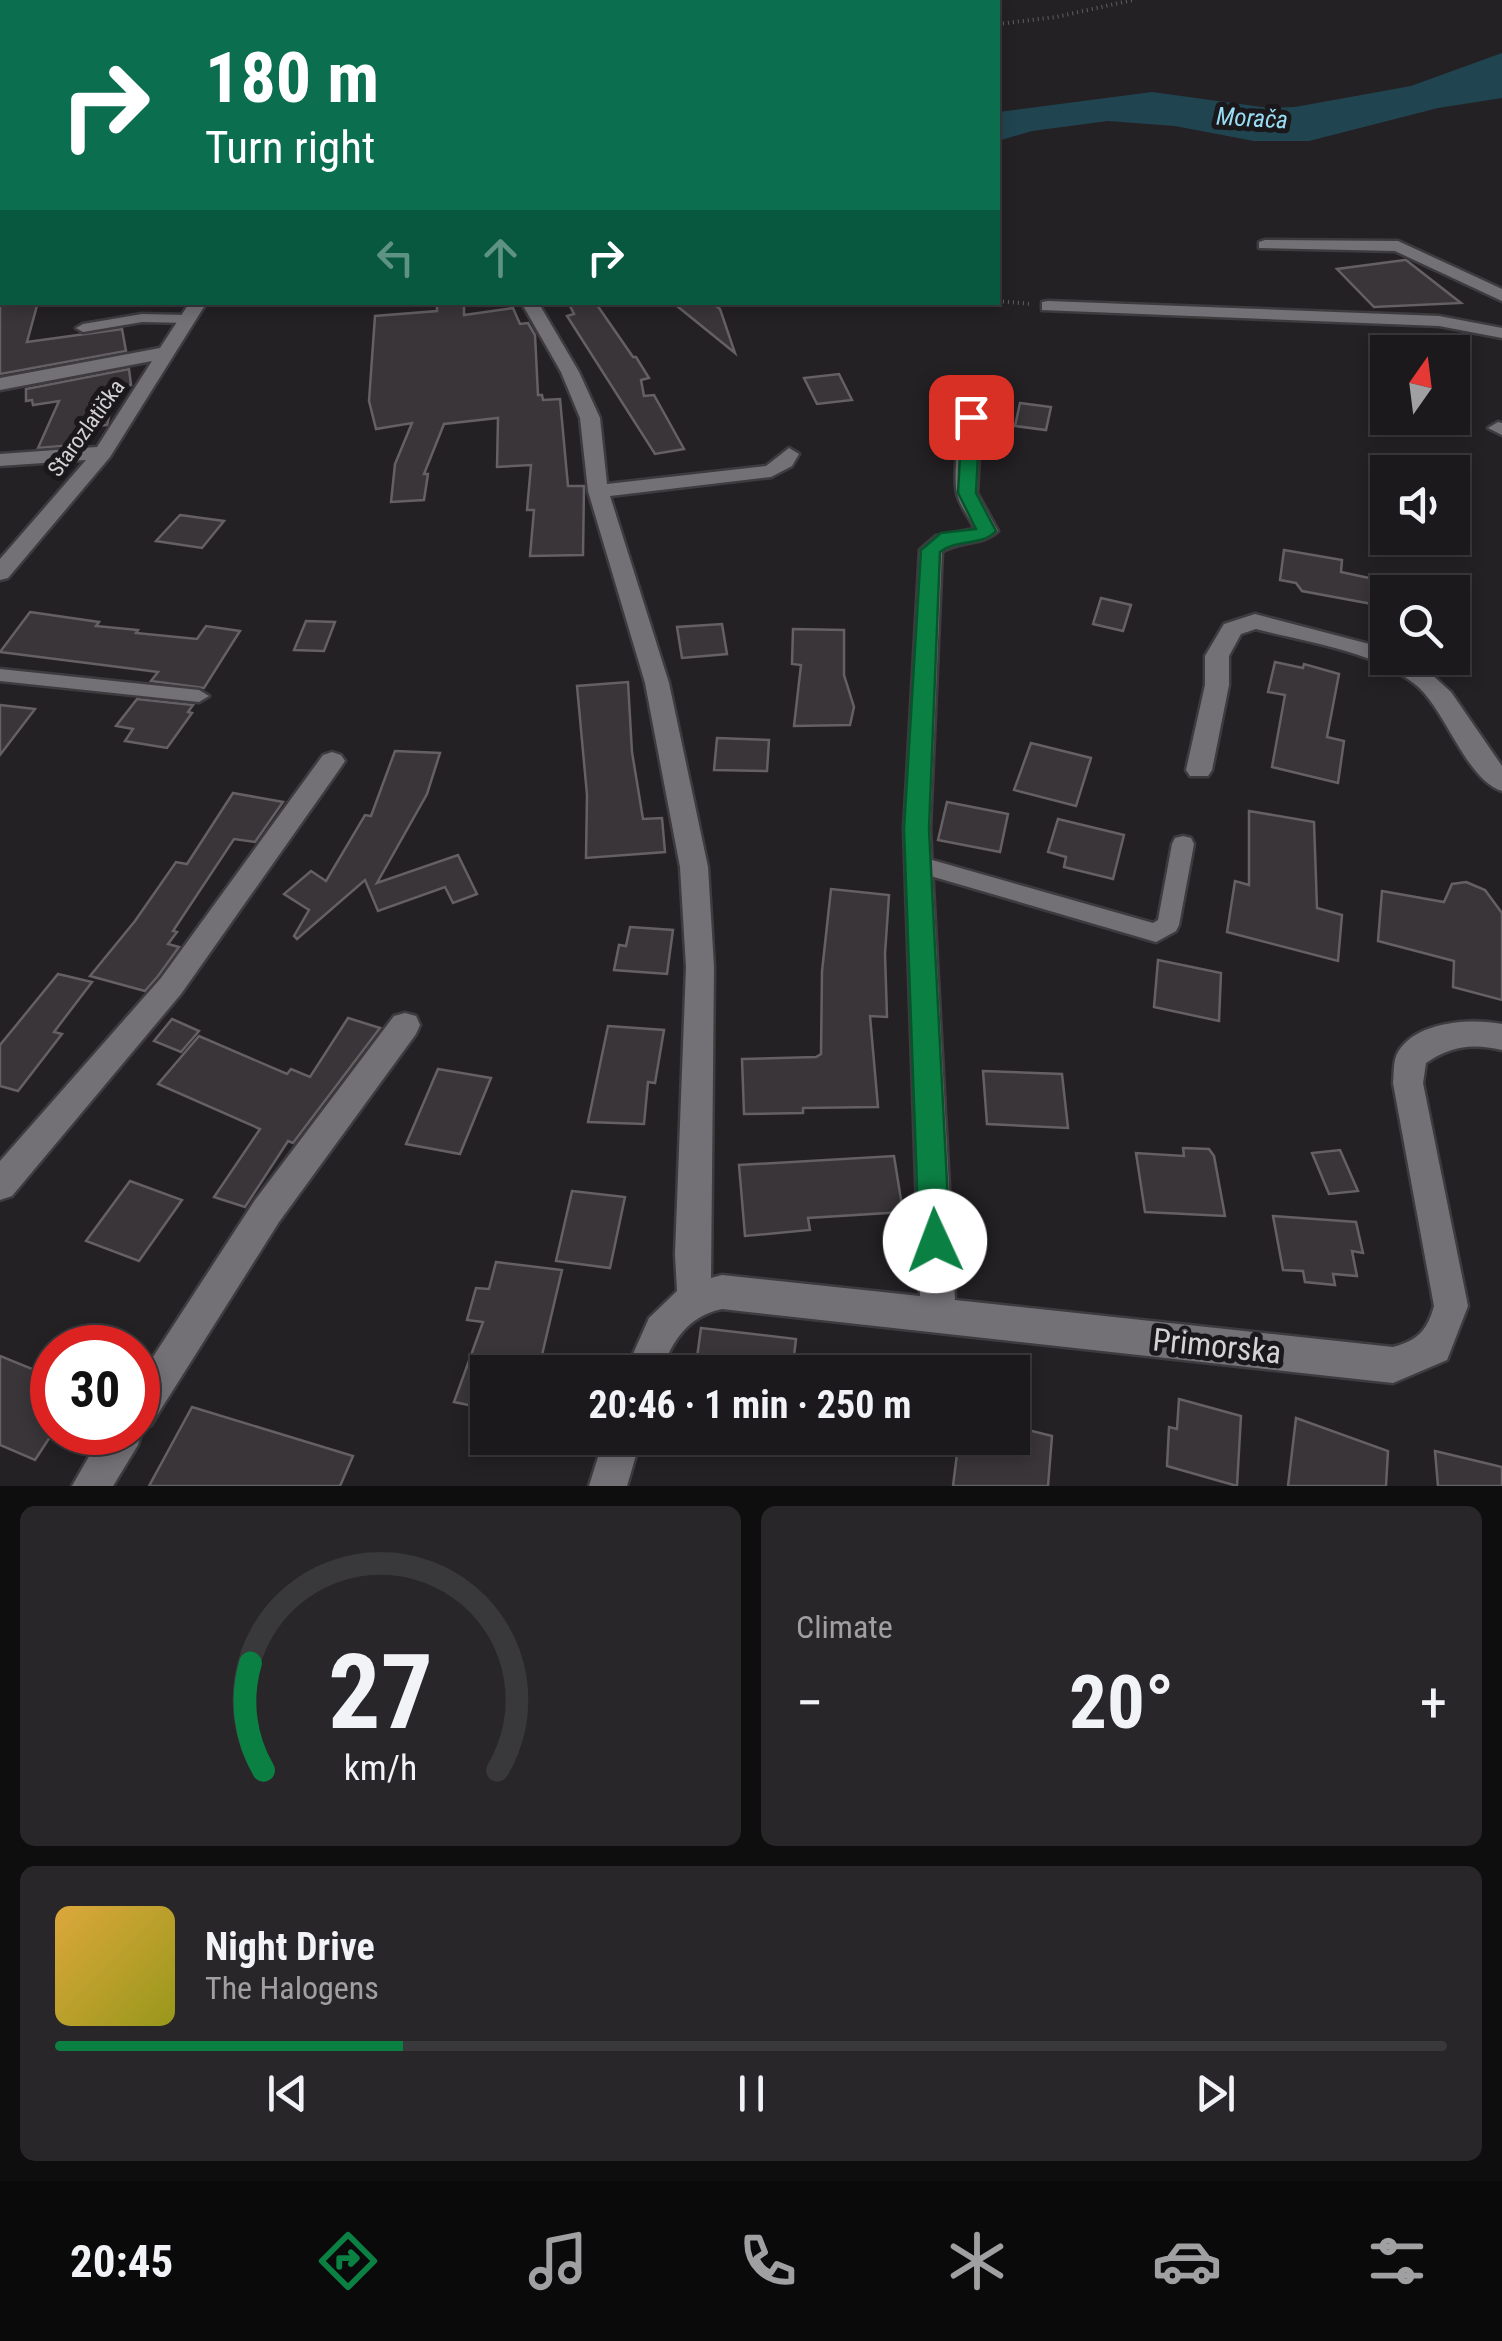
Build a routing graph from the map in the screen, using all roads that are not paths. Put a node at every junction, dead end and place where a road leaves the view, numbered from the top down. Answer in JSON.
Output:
{"nodes":[{"id":1,"x":1265,"y":244,"type":"dead end"},
{"id":2,"x":1502,"y":296,"type":"edge"},
{"id":3,"x":532,"y":305,"type":"edge"},
{"id":4,"x":1048,"y":306,"type":"road end"},
{"id":5,"x":194,"y":311,"type":"edge"},
{"id":6,"x":83,"y":328,"type":"dead end"},
{"id":7,"x":1502,"y":332,"type":"edge"},
{"id":8,"x":165,"y":353,"type":"junction"},
{"id":9,"x":0,"y":384,"type":"edge"},
{"id":10,"x":982,"y":388,"type":"dead end"},
{"id":11,"x":102,"y":453,"type":"junction"},
{"id":12,"x":788,"y":454,"type":"dead end"},
{"id":13,"x":0,"y":460,"type":"edge"},
{"id":14,"x":598,"y":490,"type":"junction"},
{"id":15,"x":0,"y":574,"type":"edge"},
{"id":16,"x":1370,"y":652,"type":"edge"},
{"id":17,"x":0,"y":675,"type":"edge"},
{"id":18,"x":1420,"y":675,"type":"edge"},
{"id":19,"x":199,"y":696,"type":"dead end"},
{"id":20,"x":332,"y":760,"type":"dead end"},
{"id":21,"x":1199,"y":770,"type":"dead end"},
{"id":22,"x":1502,"y":782,"type":"edge"},
{"id":23,"x":1183,"y":844,"type":"dead end"},
{"id":24,"x":918,"y":864,"type":"junction"},
{"id":25,"x":406,"y":1025,"type":"dead end"},
{"id":26,"x":1502,"y":1037,"type":"edge"},
{"id":27,"x":0,"y":1186,"type":"edge"},
{"id":28,"x":695,"y":1298,"type":"junction"},
{"id":29,"x":938,"y":1316,"type":"junction"},
{"id":30,"x":650,"y":1355,"type":"edge"},
{"id":31,"x":160,"y":1378,"type":"edge"},
{"id":32,"x":111,"y":1455,"type":"edge"},
{"id":33,"x":618,"y":1455,"type":"edge"},
{"id":34,"x":92,"y":1486,"type":"edge"},
{"id":35,"x":608,"y":1486,"type":"edge"}],
"edges":[{"from":1,"to":2,"type":"street"},
{"from":3,"to":14,"type":"street"},
{"from":4,"to":7,"type":"street"},
{"from":5,"to":6,"type":"lane"},
{"from":5,"to":8,"type":"street","name":"Starozlatička"},
{"from":8,"to":9,"type":"street"},
{"from":8,"to":11,"type":"street","name":"Starozlatička"},
{"from":10,"to":24,"type":"street"},
{"from":11,"to":13,"type":"street"},
{"from":11,"to":15,"type":"street","name":"Starozlatička"},
{"from":12,"to":14,"type":"street"},
{"from":14,"to":28,"type":"street"},
{"from":16,"to":21,"type":"street"},
{"from":17,"to":19,"type":"lane"},
{"from":18,"to":22,"type":"street"},
{"from":20,"to":27,"type":"street"},
{"from":23,"to":24,"type":"lane"},
{"from":24,"to":29,"type":"street"},
{"from":25,"to":31,"type":"street"},
{"from":26,"to":29,"type":"street","name":"Primorska"},
{"from":28,"to":29,"type":"street","name":"Primorska"},
{"from":28,"to":30,"type":"street"},
{"from":32,"to":34,"type":"street"},
{"from":33,"to":35,"type":"street"}]}
